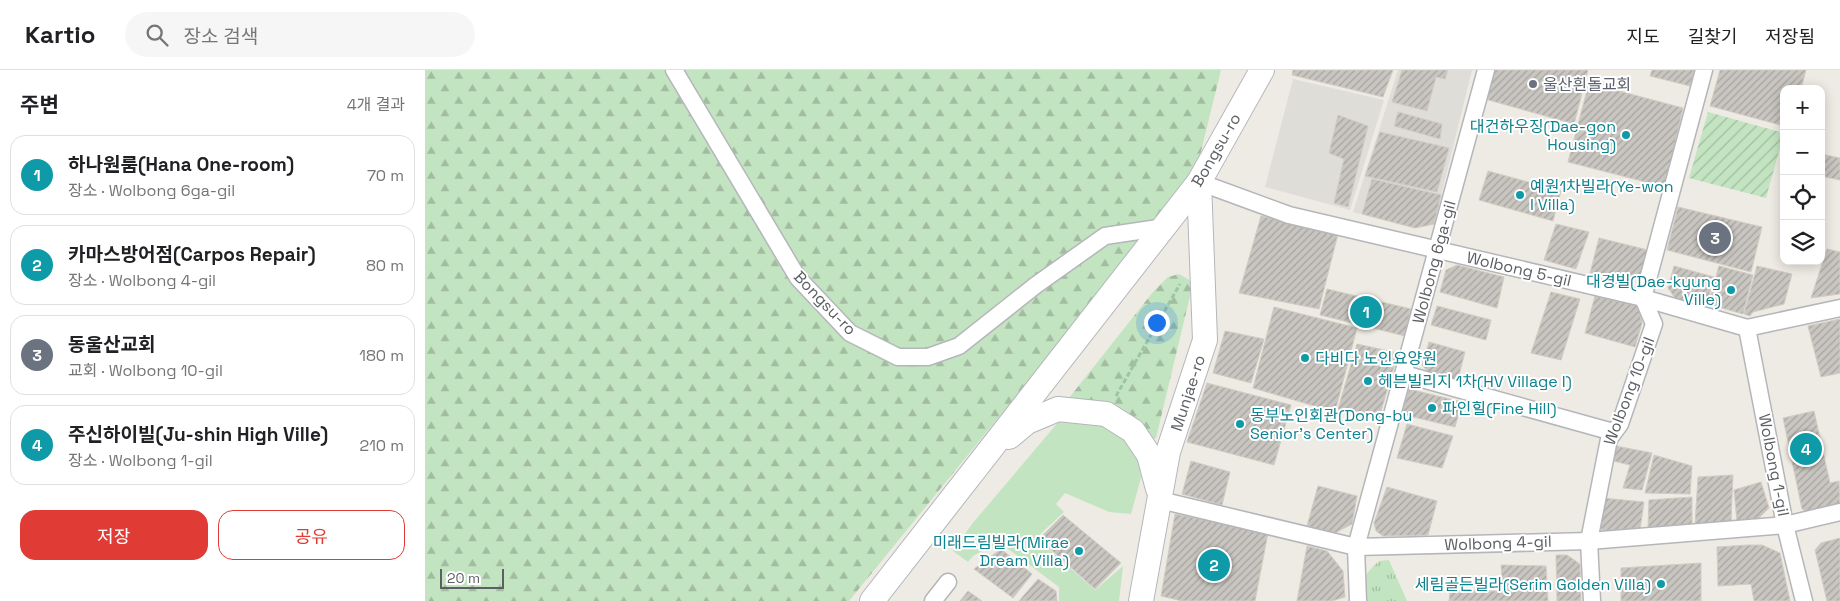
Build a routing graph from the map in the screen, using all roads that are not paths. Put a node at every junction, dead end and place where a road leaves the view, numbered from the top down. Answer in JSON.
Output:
{"nodes":[{"id":1,"x":674,"y":70,"type":"edge"},
{"id":2,"x":1262,"y":70,"type":"edge"},
{"id":3,"x":1486,"y":70,"type":"edge"},
{"id":4,"x":1704,"y":70,"type":"edge"},
{"id":5,"x":1199,"y":182,"type":"junction"},
{"id":6,"x":1165,"y":227,"type":"junction"},
{"id":7,"x":1438,"y":250,"type":"junction"},
{"id":8,"x":1643,"y":298,"type":"junction"},
{"id":9,"x":1840,"y":309,"type":"edge"},
{"id":10,"x":1747,"y":328,"type":"junction"},
{"id":11,"x":1404,"y":374,"type":"junction"},
{"id":12,"x":1613,"y":432,"type":"junction"},
{"id":13,"x":982,"y":459,"type":"junction"},
{"id":14,"x":1160,"y":500,"type":"junction"},
{"id":15,"x":1840,"y":512,"type":"edge"},
{"id":16,"x":1785,"y":525,"type":"junction"},
{"id":17,"x":1589,"y":540,"type":"junction"},
{"id":18,"x":1357,"y":547,"type":"junction"},
{"id":19,"x":948,"y":582,"type":"dead end"},
{"id":20,"x":871,"y":601,"type":"edge"},
{"id":21,"x":933,"y":601,"type":"edge"},
{"id":22,"x":1141,"y":601,"type":"edge"},
{"id":23,"x":1358,"y":601,"type":"edge"},
{"id":24,"x":1592,"y":601,"type":"edge"},
{"id":25,"x":1804,"y":601,"type":"edge"}],
"edges":[{"from":1,"to":6,"type":"street","name":"Bongsu-ro"},
{"from":2,"to":5,"type":"street","name":"Bongsu-ro"},
{"from":3,"to":7,"type":"street","name":"Wolbong 6ga-gil"},
{"from":4,"to":8,"type":"street"},
{"from":5,"to":6,"type":"street","name":"Bongsu-ro"},
{"from":5,"to":7,"type":"street","name":"Wolbong 5-gil"},
{"from":5,"to":14,"type":"street","name":"Munjae-ro"},
{"from":6,"to":13,"type":"street","name":"Bongsu-ro"},
{"from":7,"to":8,"type":"street","name":"Wolbong 5-gil"},
{"from":7,"to":11,"type":"street","name":"Wolbong 6ga-gil"},
{"from":8,"to":10,"type":"street","name":"Wolbong 5-gil"},
{"from":8,"to":12,"type":"street","name":"Wolbong 10-gil"},
{"from":9,"to":10,"type":"street","name":"Wolbong 5-gil"},
{"from":10,"to":16,"type":"street","name":"Wolbong 1-gil"},
{"from":11,"to":12,"type":"street"},
{"from":11,"to":18,"type":"street","name":"Wolbong 6ga-gil"},
{"from":12,"to":17,"type":"street","name":"Wolbong 10-gil"},
{"from":13,"to":14,"type":"street"},
{"from":13,"to":20,"type":"street","name":"Bongsu-ro"},
{"from":14,"to":18,"type":"street","name":"Wolbong 4-gil"},
{"from":14,"to":22,"type":"street","name":"Munjae-ro"},
{"from":15,"to":16,"type":"street","name":"Wolbong 4-gil"},
{"from":16,"to":17,"type":"street","name":"Wolbong 4-gil"},
{"from":16,"to":25,"type":"street","name":"Wolbong 1-gil"},
{"from":17,"to":18,"type":"street","name":"Wolbong 4-gil"},
{"from":17,"to":24,"type":"street","name":"Wolbong 10-gil"},
{"from":18,"to":23,"type":"street","name":"Wolbong 6ga-gil"},
{"from":19,"to":21,"type":"street"}]}
